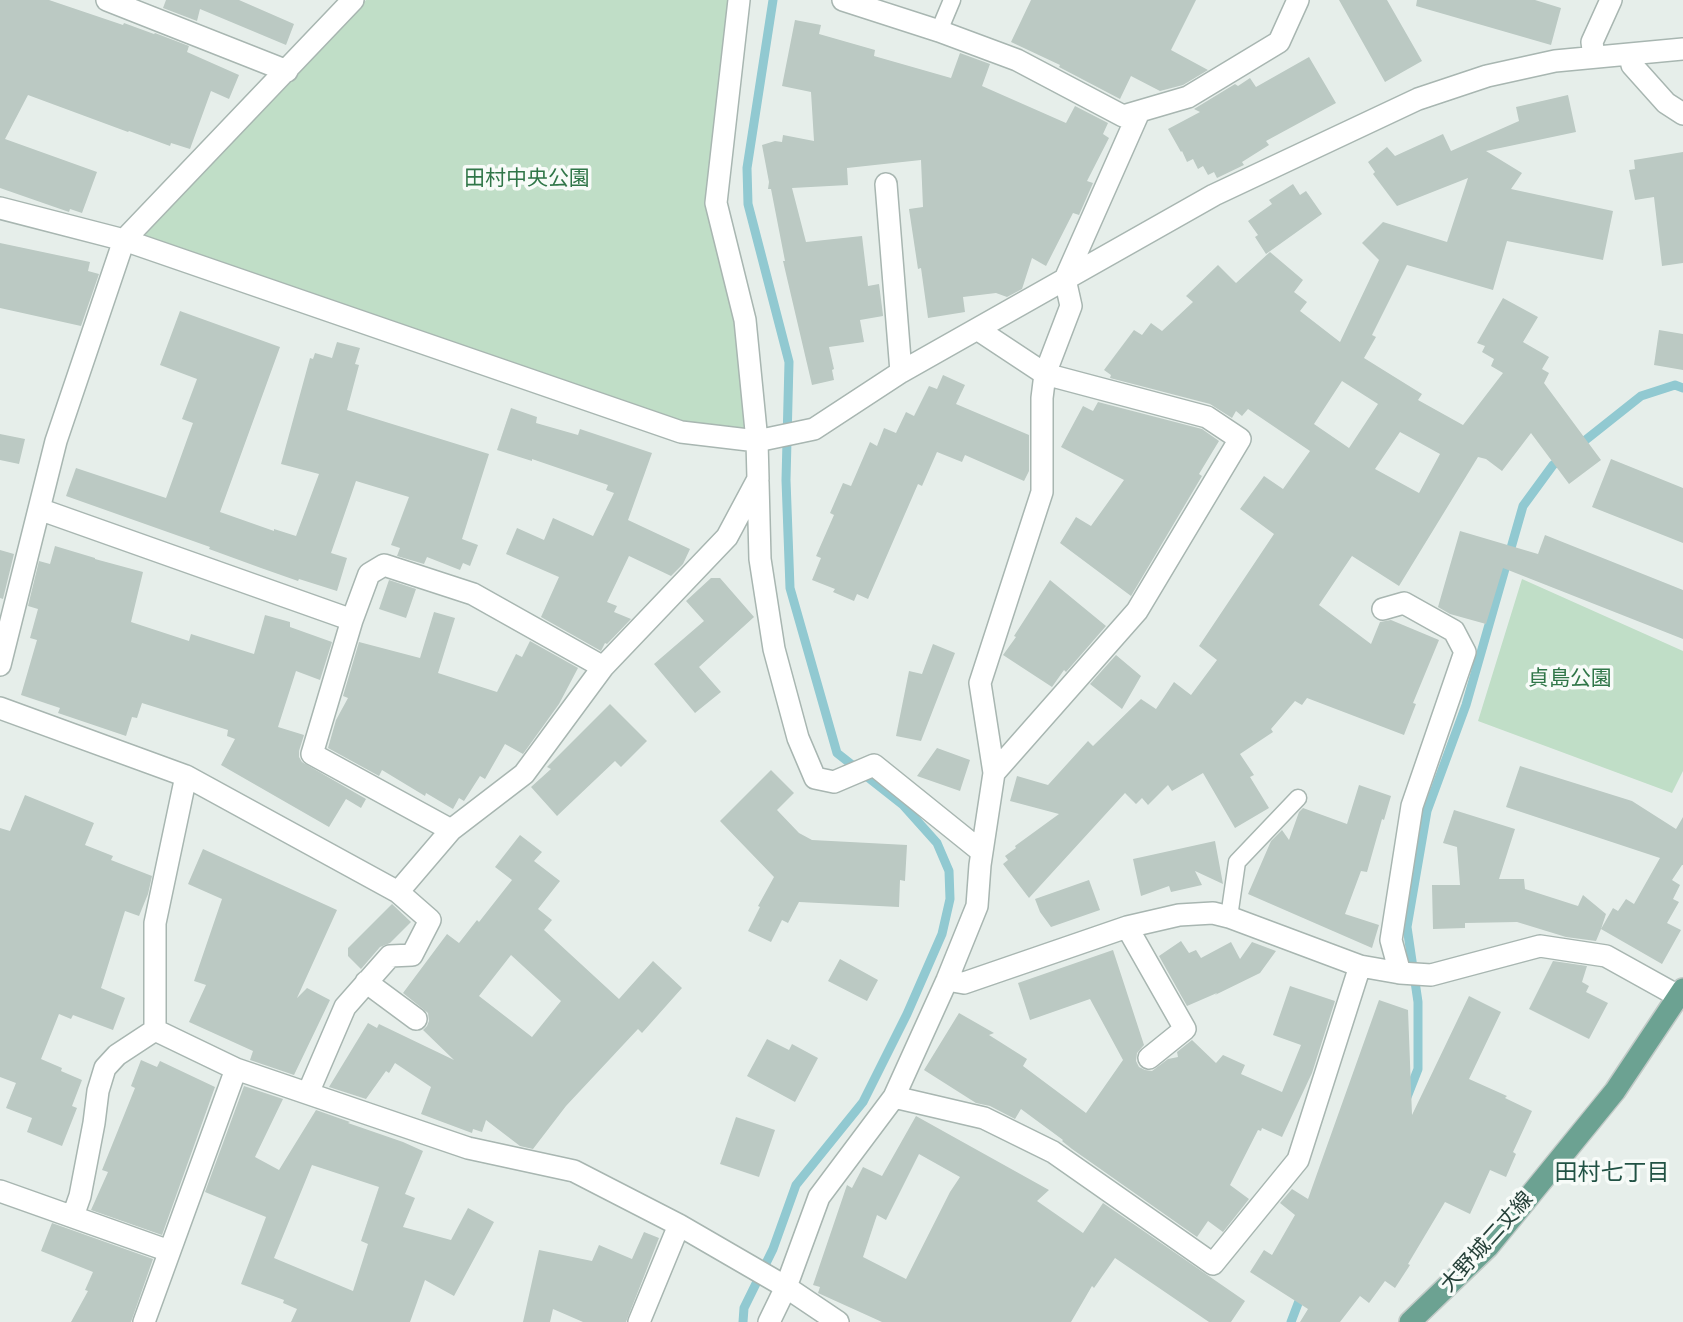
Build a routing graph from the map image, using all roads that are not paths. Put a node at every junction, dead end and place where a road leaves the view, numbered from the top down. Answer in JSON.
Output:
{"nodes":[{"id":1,"x":107,"y":0,"type":"edge"},
{"id":2,"x":353,"y":0,"type":"edge"},
{"id":3,"x":738,"y":0,"type":"edge"},
{"id":4,"x":843,"y":0,"type":"edge"},
{"id":5,"x":952,"y":0,"type":"edge"},
{"id":6,"x":1298,"y":0,"type":"edge"},
{"id":7,"x":1611,"y":0,"type":"edge"},
{"id":8,"x":939,"y":31,"type":"junction"},
{"id":9,"x":1683,"y":49,"type":"edge"},
{"id":10,"x":1630,"y":54,"type":"junction"},
{"id":11,"x":1594,"y":57,"type":"junction"},
{"id":12,"x":287,"y":71,"type":"junction"},
{"id":13,"x":1139,"y":111,"type":"junction"},
{"id":14,"x":1683,"y":114,"type":"edge"},
{"id":15,"x":886,"y":184,"type":"dead end"},
{"id":16,"x":0,"y":208,"type":"edge"},
{"id":17,"x":124,"y":240,"type":"junction"},
{"id":18,"x":1065,"y":279,"type":"junction"},
{"id":19,"x":977,"y":329,"type":"junction"},
{"id":20,"x":901,"y":372,"type":"junction"},
{"id":21,"x":1045,"y":374,"type":"junction"},
{"id":22,"x":757,"y":441,"type":"junction"},
{"id":23,"x":758,"y":479,"type":"junction"},
{"id":24,"x":39,"y":509,"type":"junction"},
{"id":25,"x":1383,"y":609,"type":"dead end"},
{"id":26,"x":352,"y":620,"type":"junction"},
{"id":27,"x":0,"y":665,"type":"edge"},
{"id":28,"x":603,"y":667,"type":"junction"},
{"id":29,"x":0,"y":708,"type":"edge"},
{"id":30,"x":994,"y":773,"type":"junction"},
{"id":31,"x":186,"y":776,"type":"junction"},
{"id":32,"x":1298,"y":798,"type":"dead end"},
{"id":33,"x":451,"y":830,"type":"junction"},
{"id":34,"x":982,"y":852,"type":"junction"},
{"id":35,"x":398,"y":892,"type":"junction"},
{"id":36,"x":1229,"y":918,"type":"junction"},
{"id":37,"x":1127,"y":927,"type":"junction"},
{"id":38,"x":1360,"y":966,"type":"junction"},
{"id":39,"x":1400,"y":973,"type":"junction"},
{"id":40,"x":947,"y":980,"type":"junction"},
{"id":41,"x":366,"y":982,"type":"junction"},
{"id":42,"x":1681,"y":993,"type":"edge"},
{"id":43,"x":416,"y":1019,"type":"dead end"},
{"id":44,"x":155,"y":1030,"type":"junction"},
{"id":45,"x":1149,"y":1058,"type":"dead end"},
{"id":46,"x":236,"y":1069,"type":"junction"},
{"id":47,"x":308,"y":1093,"type":"junction"},
{"id":48,"x":894,"y":1097,"type":"junction"},
{"id":49,"x":0,"y":1191,"type":"edge"},
{"id":50,"x":73,"y":1216,"type":"junction"},
{"id":51,"x":679,"y":1225,"type":"junction"},
{"id":52,"x":169,"y":1251,"type":"junction"},
{"id":53,"x":782,"y":1284,"type":"junction"},
{"id":54,"x":144,"y":1322,"type":"edge"},
{"id":55,"x":639,"y":1322,"type":"edge"},
{"id":56,"x":769,"y":1322,"type":"edge"},
{"id":57,"x":838,"y":1322,"type":"edge"},
{"id":58,"x":1410,"y":1322,"type":"edge"}],
"edges":[{"from":1,"to":12,"type":"street"},
{"from":2,"to":12,"type":"street"},
{"from":3,"to":22,"type":"street"},
{"from":4,"to":8,"type":"street"},
{"from":5,"to":8,"type":"lane"},
{"from":6,"to":13,"type":"street"},
{"from":7,"to":11,"type":"street"},
{"from":8,"to":13,"type":"street"},
{"from":9,"to":10,"type":"street"},
{"from":10,"to":11,"type":"street"},
{"from":10,"to":14,"type":"street"},
{"from":11,"to":18,"type":"street"},
{"from":12,"to":17,"type":"street"},
{"from":13,"to":18,"type":"street"},
{"from":15,"to":20,"type":"street"},
{"from":16,"to":17,"type":"street"},
{"from":17,"to":22,"type":"street"},
{"from":17,"to":24,"type":"street"},
{"from":18,"to":19,"type":"street"},
{"from":18,"to":21,"type":"street"},
{"from":19,"to":20,"type":"street"},
{"from":19,"to":21,"type":"street"},
{"from":20,"to":22,"type":"street"},
{"from":21,"to":30,"type":"street"},
{"from":21,"to":30,"type":"street"},
{"from":22,"to":23,"type":"street"},
{"from":23,"to":28,"type":"street"},
{"from":23,"to":34,"type":"street"},
{"from":24,"to":26,"type":"street"},
{"from":24,"to":27,"type":"street"},
{"from":25,"to":39,"type":"street"},
{"from":26,"to":28,"type":"street"},
{"from":26,"to":33,"type":"street"},
{"from":28,"to":33,"type":"street"},
{"from":29,"to":31,"type":"street"},
{"from":30,"to":34,"type":"street"},
{"from":31,"to":35,"type":"street"},
{"from":31,"to":44,"type":"street"},
{"from":32,"to":36,"type":"lane"},
{"from":33,"to":35,"type":"street"},
{"from":34,"to":40,"type":"street"},
{"from":35,"to":41,"type":"street"},
{"from":36,"to":37,"type":"street"},
{"from":36,"to":38,"type":"street"},
{"from":37,"to":40,"type":"street"},
{"from":37,"to":45,"type":"street"},
{"from":38,"to":39,"type":"street"},
{"from":38,"to":48,"type":"street"},
{"from":39,"to":42,"type":"street"},
{"from":40,"to":48,"type":"street"},
{"from":41,"to":43,"type":"street"},
{"from":41,"to":47,"type":"street"},
{"from":42,"to":58,"type":"main road","name":"大野城二丈線"},
{"from":44,"to":46,"type":"street"},
{"from":44,"to":50,"type":"street"},
{"from":46,"to":47,"type":"street"},
{"from":46,"to":52,"type":"street"},
{"from":47,"to":51,"type":"street"},
{"from":48,"to":53,"type":"street"},
{"from":49,"to":50,"type":"street"},
{"from":50,"to":52,"type":"street"},
{"from":51,"to":53,"type":"street"},
{"from":51,"to":55,"type":"street"},
{"from":52,"to":54,"type":"street"},
{"from":53,"to":56,"type":"street"},
{"from":53,"to":57,"type":"street"}]}
